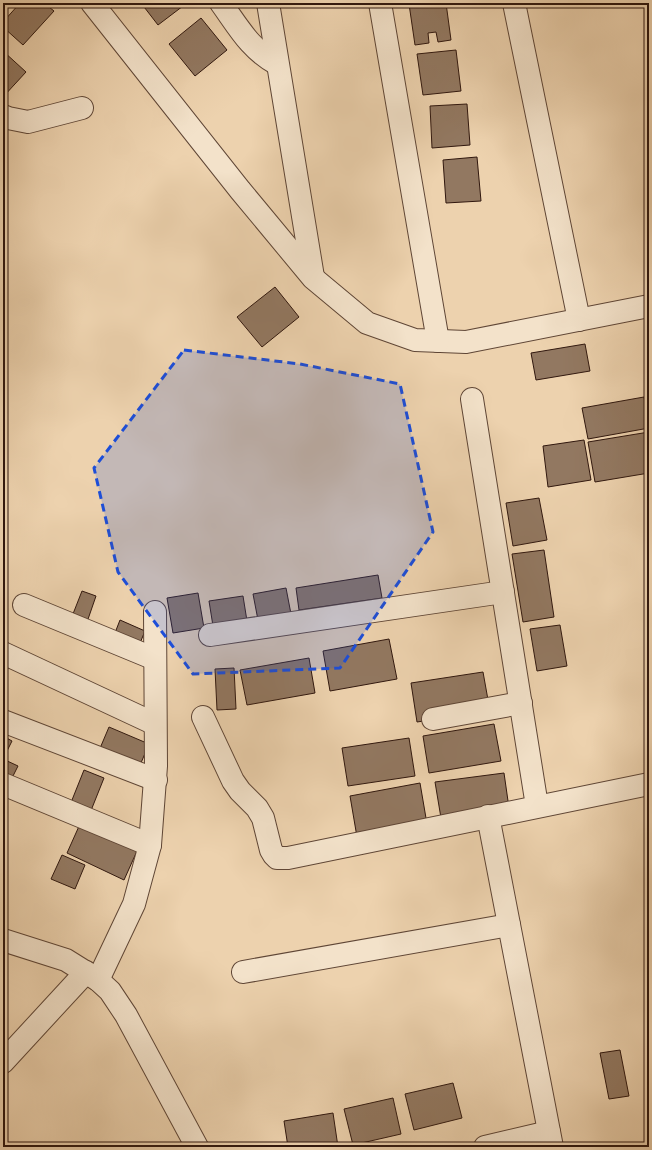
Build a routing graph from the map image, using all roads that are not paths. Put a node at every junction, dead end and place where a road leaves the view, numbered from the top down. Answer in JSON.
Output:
{"nodes":[{"id":1,"x":92,"y":3,"type":"edge"},
{"id":2,"x":222,"y":3,"type":"edge"},
{"id":3,"x":268,"y":3,"type":"edge"},
{"id":4,"x":273,"y":3,"type":"edge"},
{"id":5,"x":380,"y":3,"type":"edge"},
{"id":6,"x":514,"y":3,"type":"edge"},
{"id":7,"x":277,"y":64,"type":"junction"},
{"id":8,"x":82,"y":108,"type":"dead end"},
{"id":9,"x":3,"y":116,"type":"edge"},
{"id":10,"x":313,"y":278,"type":"junction"},
{"id":11,"x":649,"y":306,"type":"edge"},
{"id":12,"x":579,"y":320,"type":"junction"},
{"id":13,"x":438,"y":341,"type":"junction"},
{"id":14,"x":472,"y":399,"type":"dead end"},
{"id":15,"x":503,"y":592,"type":"junction"},
{"id":16,"x":24,"y":605,"type":"dead end"},
{"id":17,"x":155,"y":612,"type":"dead end"},
{"id":18,"x":210,"y":635,"type":"dead end"},
{"id":19,"x":3,"y":653,"type":"edge"},
{"id":20,"x":155,"y":659,"type":"junction"},
{"id":21,"x":521,"y":703,"type":"junction"},
{"id":22,"x":203,"y":717,"type":"dead end"},
{"id":23,"x":433,"y":719,"type":"dead end"},
{"id":24,"x":3,"y":721,"type":"edge"},
{"id":25,"x":155,"y":724,"type":"junction"},
{"id":26,"x":156,"y":780,"type":"junction"},
{"id":27,"x":3,"y":784,"type":"edge"},
{"id":28,"x":649,"y":784,"type":"edge"},
{"id":29,"x":537,"y":806,"type":"junction"},
{"id":30,"x":488,"y":816,"type":"junction"},
{"id":31,"x":150,"y":845,"type":"junction"},
{"id":32,"x":509,"y":925,"type":"junction"},
{"id":33,"x":3,"y":940,"type":"edge"},
{"id":34,"x":243,"y":972,"type":"dead end"},
{"id":35,"x":92,"y":976,"type":"junction"},
{"id":36,"x":3,"y":1062,"type":"edge"},
{"id":37,"x":550,"y":1139,"type":"edge"},
{"id":38,"x":197,"y":1147,"type":"edge"},
{"id":39,"x":485,"y":1147,"type":"edge"}],
"edges":[{"from":1,"to":10,"type":"street"},
{"from":2,"to":7,"type":"street"},
{"from":3,"to":4,"type":"street"},
{"from":3,"to":7,"type":"street"},
{"from":5,"to":13,"type":"street"},
{"from":6,"to":12,"type":"street"},
{"from":7,"to":10,"type":"street"},
{"from":8,"to":9,"type":"street"},
{"from":10,"to":13,"type":"street"},
{"from":11,"to":12,"type":"street"},
{"from":12,"to":13,"type":"street"},
{"from":14,"to":15,"type":"street"},
{"from":15,"to":18,"type":"street"},
{"from":15,"to":21,"type":"street"},
{"from":16,"to":20,"type":"street"},
{"from":17,"to":20,"type":"street"},
{"from":19,"to":25,"type":"street"},
{"from":20,"to":25,"type":"street"},
{"from":21,"to":23,"type":"street"},
{"from":21,"to":29,"type":"street"},
{"from":22,"to":30,"type":"street"},
{"from":24,"to":26,"type":"street"},
{"from":25,"to":26,"type":"street"},
{"from":26,"to":31,"type":"street"},
{"from":27,"to":31,"type":"street"},
{"from":28,"to":29,"type":"street"},
{"from":29,"to":30,"type":"street"},
{"from":30,"to":32,"type":"street"},
{"from":31,"to":35,"type":"street"},
{"from":32,"to":34,"type":"street"},
{"from":32,"to":37,"type":"street"},
{"from":33,"to":35,"type":"street"},
{"from":35,"to":36,"type":"street"},
{"from":35,"to":38,"type":"street"},
{"from":37,"to":39,"type":"street"}]}
